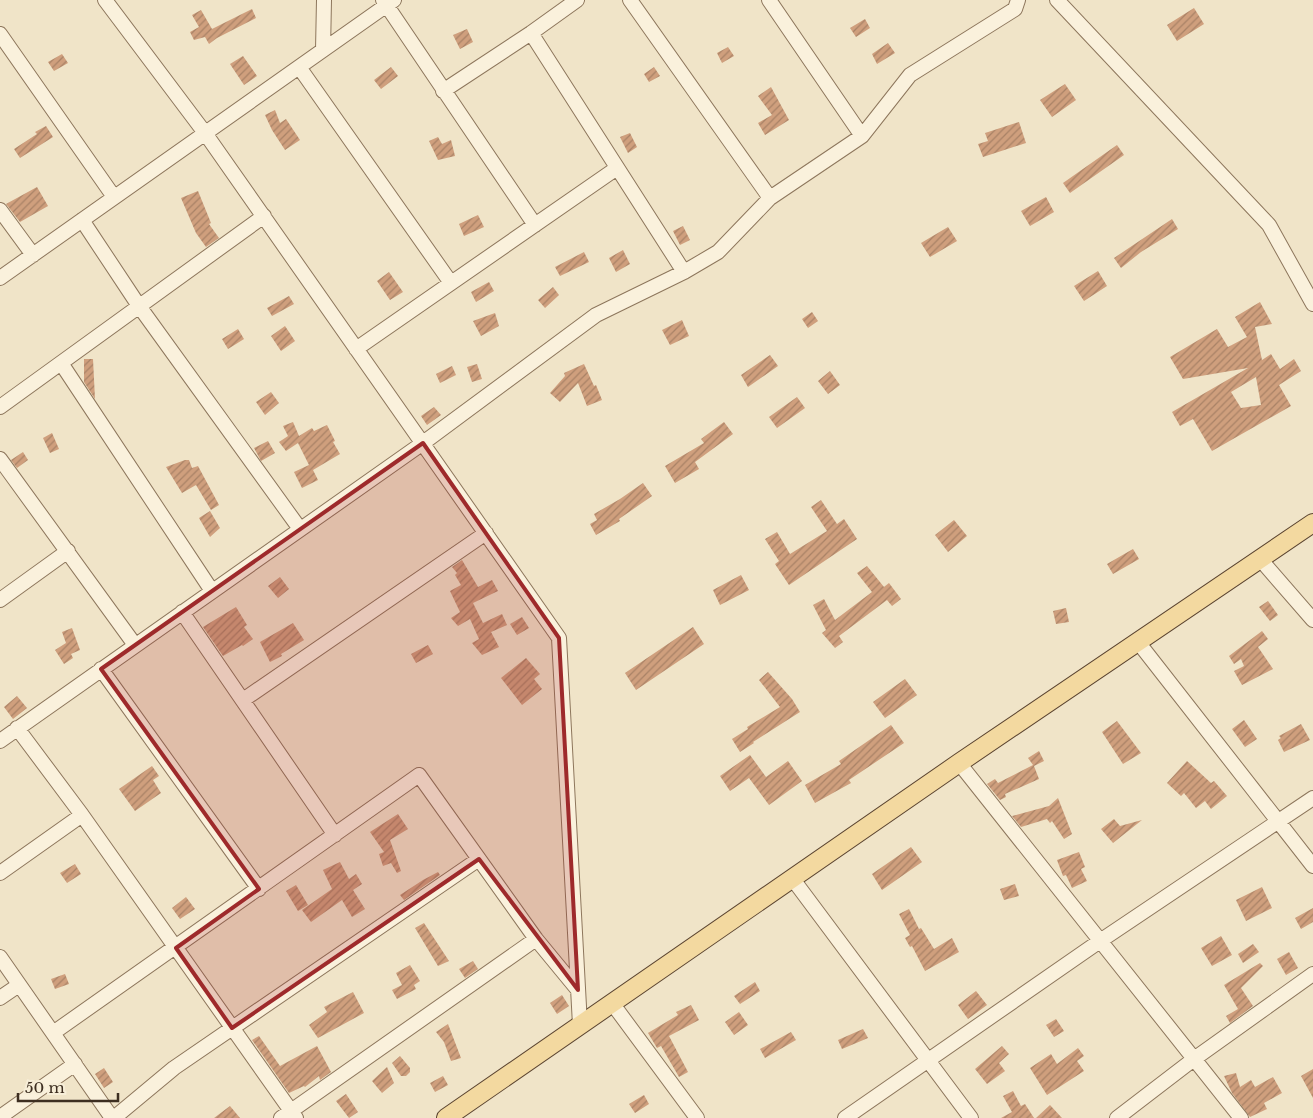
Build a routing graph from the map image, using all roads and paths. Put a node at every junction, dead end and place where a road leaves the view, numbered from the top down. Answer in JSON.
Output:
{"nodes":[{"id":1,"x":105,"y":0,"type":"edge"},
{"id":2,"x":324,"y":0,"type":"edge"},
{"id":3,"x":578,"y":0,"type":"edge"},
{"id":4,"x":630,"y":0,"type":"edge"},
{"id":5,"x":770,"y":0,"type":"edge"},
{"id":6,"x":1018,"y":0,"type":"edge"},
{"id":7,"x":1057,"y":0,"type":"edge"},
{"id":8,"x":388,"y":2,"type":"edge"},
{"id":9,"x":531,"y":33,"type":"junction"},
{"id":10,"x":0,"y":34,"type":"edge"},
{"id":11,"x":323,"y":50,"type":"junction"},
{"id":12,"x":299,"y":67,"type":"junction"},
{"id":13,"x":442,"y":91,"type":"junction"},
{"id":14,"x":205,"y":133,"type":"junction"},
{"id":15,"x":862,"y":136,"type":"junction"},
{"id":16,"x":617,"y":168,"type":"junction"},
{"id":17,"x":114,"y":197,"type":"junction"},
{"id":18,"x":770,"y":198,"type":"junction"},
{"id":19,"x":0,"y":210,"type":"edge"},
{"id":20,"x":264,"y":216,"type":"junction"},
{"id":21,"x":82,"y":220,"type":"junction"},
{"id":22,"x":535,"y":225,"type":"junction"},
{"id":23,"x":33,"y":255,"type":"junction"},
{"id":24,"x":684,"y":272,"type":"junction"},
{"id":25,"x":0,"y":278,"type":"edge"},
{"id":26,"x":451,"y":283,"type":"junction"},
{"id":27,"x":1313,"y":304,"type":"edge"},
{"id":28,"x":139,"y":306,"type":"junction"},
{"id":29,"x":356,"y":349,"type":"junction"},
{"id":30,"x":62,"y":363,"type":"junction"},
{"id":31,"x":0,"y":408,"type":"edge"},
{"id":32,"x":423,"y":443,"type":"junction"},
{"id":33,"x":0,"y":459,"type":"edge"},
{"id":34,"x":1313,"y":523,"type":"edge"},
{"id":35,"x":300,"y":529,"type":"junction"},
{"id":36,"x":486,"y":533,"type":"junction"},
{"id":37,"x":68,"y":551,"type":"junction"},
{"id":38,"x":1260,"y":559,"type":"junction"},
{"id":39,"x":212,"y":590,"type":"junction"},
{"id":40,"x":1,"y":597,"type":"edge"},
{"id":41,"x":182,"y":612,"type":"junction"},
{"id":42,"x":1313,"y":620,"type":"edge"},
{"id":43,"x":1138,"y":642,"type":"junction"},
{"id":44,"x":135,"y":645,"type":"junction"},
{"id":45,"x":101,"y":669,"type":"junction"},
{"id":46,"x":243,"y":700,"type":"junction"},
{"id":47,"x":17,"y":728,"type":"junction"},
{"id":48,"x":0,"y":741,"type":"edge"},
{"id":49,"x":960,"y":762,"type":"junction"},
{"id":50,"x":1313,"y":798,"type":"edge"},
{"id":51,"x":82,"y":816,"type":"junction"},
{"id":52,"x":1278,"y":822,"type":"junction"},
{"id":53,"x":335,"y":835,"type":"junction"},
{"id":54,"x":479,"y":859,"type":"junction"},
{"id":55,"x":1313,"y":866,"type":"edge"},
{"id":56,"x":0,"y":873,"type":"edge"},
{"id":57,"x":792,"y":878,"type":"junction"},
{"id":58,"x":259,"y":889,"type":"junction"},
{"id":59,"x":536,"y":939,"type":"junction"},
{"id":60,"x":1100,"y":941,"type":"junction"},
{"id":61,"x":176,"y":948,"type":"junction"},
{"id":62,"x":0,"y":957,"type":"edge"},
{"id":63,"x":1313,"y":974,"type":"edge"},
{"id":64,"x":19,"y":985,"type":"junction"},
{"id":65,"x":578,"y":990,"type":"junction"},
{"id":66,"x":0,"y":998,"type":"edge"},
{"id":67,"x":612,"y":1004,"type":"junction"},
{"id":68,"x":580,"y":1025,"type":"junction"},
{"id":69,"x":232,"y":1028,"type":"junction"},
{"id":70,"x":53,"y":1034,"type":"junction"},
{"id":71,"x":1194,"y":1059,"type":"junction"},
{"id":72,"x":927,"y":1061,"type":"junction"},
{"id":73,"x":74,"y":1064,"type":"junction"},
{"id":74,"x":290,"y":1116,"type":"edge"},
{"id":75,"x":0,"y":1117,"type":"edge"},
{"id":76,"x":113,"y":1118,"type":"edge"},
{"id":77,"x":446,"y":1118,"type":"edge"},
{"id":78,"x":698,"y":1118,"type":"edge"},
{"id":79,"x":845,"y":1118,"type":"edge"},
{"id":80,"x":971,"y":1118,"type":"edge"},
{"id":81,"x":1117,"y":1118,"type":"edge"},
{"id":82,"x":1241,"y":1118,"type":"edge"}],
"edges":[{"from":1,"to":14,"type":"street"},
{"from":2,"to":11,"type":"street"},
{"from":3,"to":9,"type":"street"},
{"from":4,"to":18,"type":"street"},
{"from":5,"to":15,"type":"street"},
{"from":6,"to":15,"type":"street"},
{"from":7,"to":27,"type":"street"},
{"from":8,"to":11,"type":"street"},
{"from":8,"to":13,"type":"street"},
{"from":9,"to":13,"type":"street"},
{"from":9,"to":16,"type":"street"},
{"from":10,"to":17,"type":"street"},
{"from":11,"to":12,"type":"street"},
{"from":12,"to":14,"type":"street"},
{"from":12,"to":26,"type":"street"},
{"from":13,"to":22,"type":"street"},
{"from":14,"to":17,"type":"street"},
{"from":14,"to":20,"type":"street"},
{"from":15,"to":18,"type":"street"},
{"from":16,"to":22,"type":"street"},
{"from":16,"to":24,"type":"street"},
{"from":17,"to":21,"type":"street"},
{"from":18,"to":24,"type":"street"},
{"from":19,"to":23,"type":"street"},
{"from":20,"to":28,"type":"street"},
{"from":20,"to":29,"type":"street"},
{"from":21,"to":23,"type":"street"},
{"from":21,"to":28,"type":"street"},
{"from":22,"to":26,"type":"street"},
{"from":23,"to":25,"type":"street"},
{"from":24,"to":32,"type":"street"},
{"from":26,"to":29,"type":"street"},
{"from":28,"to":30,"type":"street"},
{"from":28,"to":35,"type":"street"},
{"from":29,"to":32,"type":"street"},
{"from":30,"to":31,"type":"street"},
{"from":30,"to":39,"type":"street"},
{"from":32,"to":35,"type":"street"},
{"from":32,"to":36,"type":"street"},
{"from":33,"to":37,"type":"street"},
{"from":34,"to":38,"type":"main road"},
{"from":35,"to":39,"type":"street"},
{"from":36,"to":46,"type":"street"},
{"from":36,"to":65,"type":"street"},
{"from":37,"to":40,"type":"street"},
{"from":37,"to":44,"type":"street"},
{"from":38,"to":42,"type":"street"},
{"from":38,"to":43,"type":"main road"},
{"from":39,"to":41,"type":"street"},
{"from":41,"to":44,"type":"street"},
{"from":41,"to":46,"type":"street"},
{"from":43,"to":49,"type":"main road"},
{"from":43,"to":52,"type":"street"},
{"from":44,"to":45,"type":"street"},
{"from":45,"to":47,"type":"street"},
{"from":45,"to":58,"type":"street"},
{"from":46,"to":53,"type":"street"},
{"from":47,"to":48,"type":"street"},
{"from":47,"to":51,"type":"street"},
{"from":49,"to":57,"type":"main road"},
{"from":49,"to":60,"type":"street"},
{"from":50,"to":52,"type":"street"},
{"from":51,"to":56,"type":"street"},
{"from":51,"to":61,"type":"street"},
{"from":52,"to":55,"type":"street"},
{"from":52,"to":60,"type":"street"},
{"from":53,"to":54,"type":"street"},
{"from":53,"to":58,"type":"street"},
{"from":54,"to":59,"type":"street"},
{"from":54,"to":69,"type":"street"},
{"from":57,"to":67,"type":"main road"},
{"from":57,"to":72,"type":"street"},
{"from":58,"to":61,"type":"street"},
{"from":59,"to":65,"type":"street"},
{"from":59,"to":74,"type":"street"},
{"from":60,"to":71,"type":"street"},
{"from":60,"to":72,"type":"street"},
{"from":61,"to":69,"type":"street"},
{"from":61,"to":70,"type":"street"},
{"from":62,"to":64,"type":"street"},
{"from":63,"to":71,"type":"street"},
{"from":64,"to":66,"type":"street"},
{"from":64,"to":70,"type":"street"},
{"from":65,"to":68,"type":"street"},
{"from":67,"to":68,"type":"main road"},
{"from":67,"to":78,"type":"street"},
{"from":68,"to":77,"type":"main road"},
{"from":69,"to":74,"type":"street"},
{"from":69,"to":76,"type":"street"},
{"from":70,"to":73,"type":"street"},
{"from":71,"to":81,"type":"street"},
{"from":71,"to":82,"type":"street"},
{"from":72,"to":79,"type":"street"},
{"from":72,"to":80,"type":"street"},
{"from":73,"to":75,"type":"street"},
{"from":73,"to":76,"type":"street"}]}
